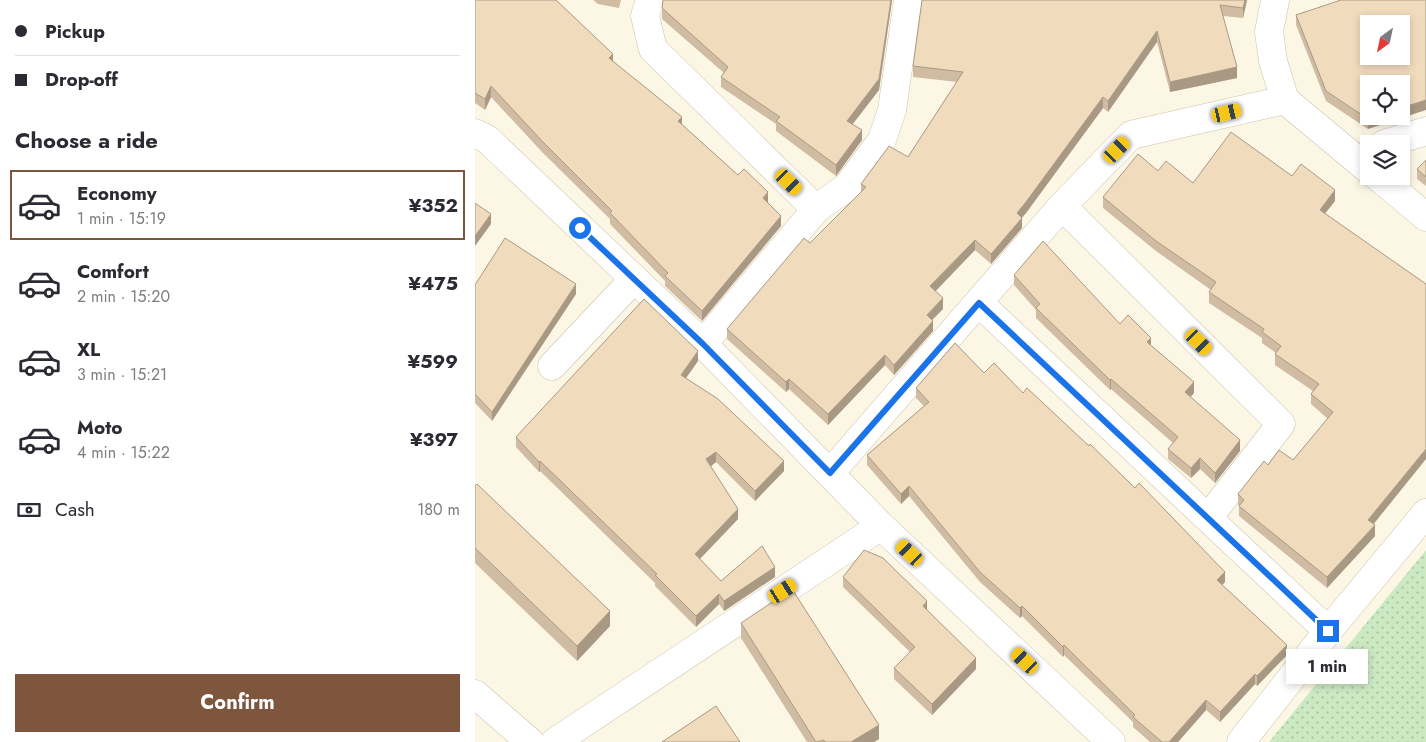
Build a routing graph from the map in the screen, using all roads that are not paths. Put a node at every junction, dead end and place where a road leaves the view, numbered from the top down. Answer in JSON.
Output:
{"nodes":[{"id":1,"x":650,"y":0,"type":"edge"},
{"id":2,"x":908,"y":0,"type":"edge"},
{"id":3,"x":1275,"y":0,"type":"edge"},
{"id":4,"x":1285,"y":100,"type":"junction"},
{"id":5,"x":1426,"y":131,"type":"edge"},
{"id":6,"x":475,"y":133,"type":"edge"},
{"id":7,"x":1410,"y":136,"type":"edge"},
{"id":8,"x":1360,"y":156,"type":"edge"},
{"id":9,"x":1388,"y":185,"type":"edge"},
{"id":10,"x":1062,"y":206,"type":"junction"},
{"id":11,"x":816,"y":209,"type":"junction"},
{"id":12,"x":1426,"y":217,"type":"edge"},
{"id":13,"x":634,"y":279,"type":"junction"},
{"id":14,"x":979,"y":303,"type":"junction"},
{"id":15,"x":703,"y":344,"type":"junction"},
{"id":16,"x":553,"y":366,"type":"dead end"},
{"id":17,"x":830,"y":473,"type":"junction"},
{"id":18,"x":1426,"y":513,"type":"edge"},
{"id":19,"x":1208,"y":518,"type":"junction"},
{"id":20,"x":881,"y":526,"type":"junction"},
{"id":21,"x":1328,"y":631,"type":"junction"},
{"id":22,"x":475,"y":694,"type":"edge"},
{"id":23,"x":529,"y":742,"type":"edge"},
{"id":24,"x":555,"y":742,"type":"edge"},
{"id":25,"x":1111,"y":742,"type":"edge"},
{"id":26,"x":1241,"y":742,"type":"edge"}],
"edges":[{"from":1,"to":11,"type":"street"},
{"from":2,"to":11,"type":"street"},
{"from":3,"to":4,"type":"street"},
{"from":4,"to":8,"type":"street"},
{"from":4,"to":10,"type":"street"},
{"from":5,"to":7,"type":"street"},
{"from":6,"to":13,"type":"street"},
{"from":9,"to":12,"type":"street"},
{"from":10,"to":14,"type":"street"},
{"from":10,"to":19,"type":"street"},
{"from":11,"to":15,"type":"street"},
{"from":13,"to":15,"type":"street"},
{"from":13,"to":16,"type":"street"},
{"from":14,"to":17,"type":"street"},
{"from":14,"to":19,"type":"street"},
{"from":15,"to":17,"type":"street"},
{"from":17,"to":20,"type":"street"},
{"from":18,"to":21,"type":"street"},
{"from":19,"to":21,"type":"street"},
{"from":20,"to":24,"type":"street"},
{"from":20,"to":25,"type":"street"},
{"from":21,"to":26,"type":"street"},
{"from":22,"to":23,"type":"street"}]}
